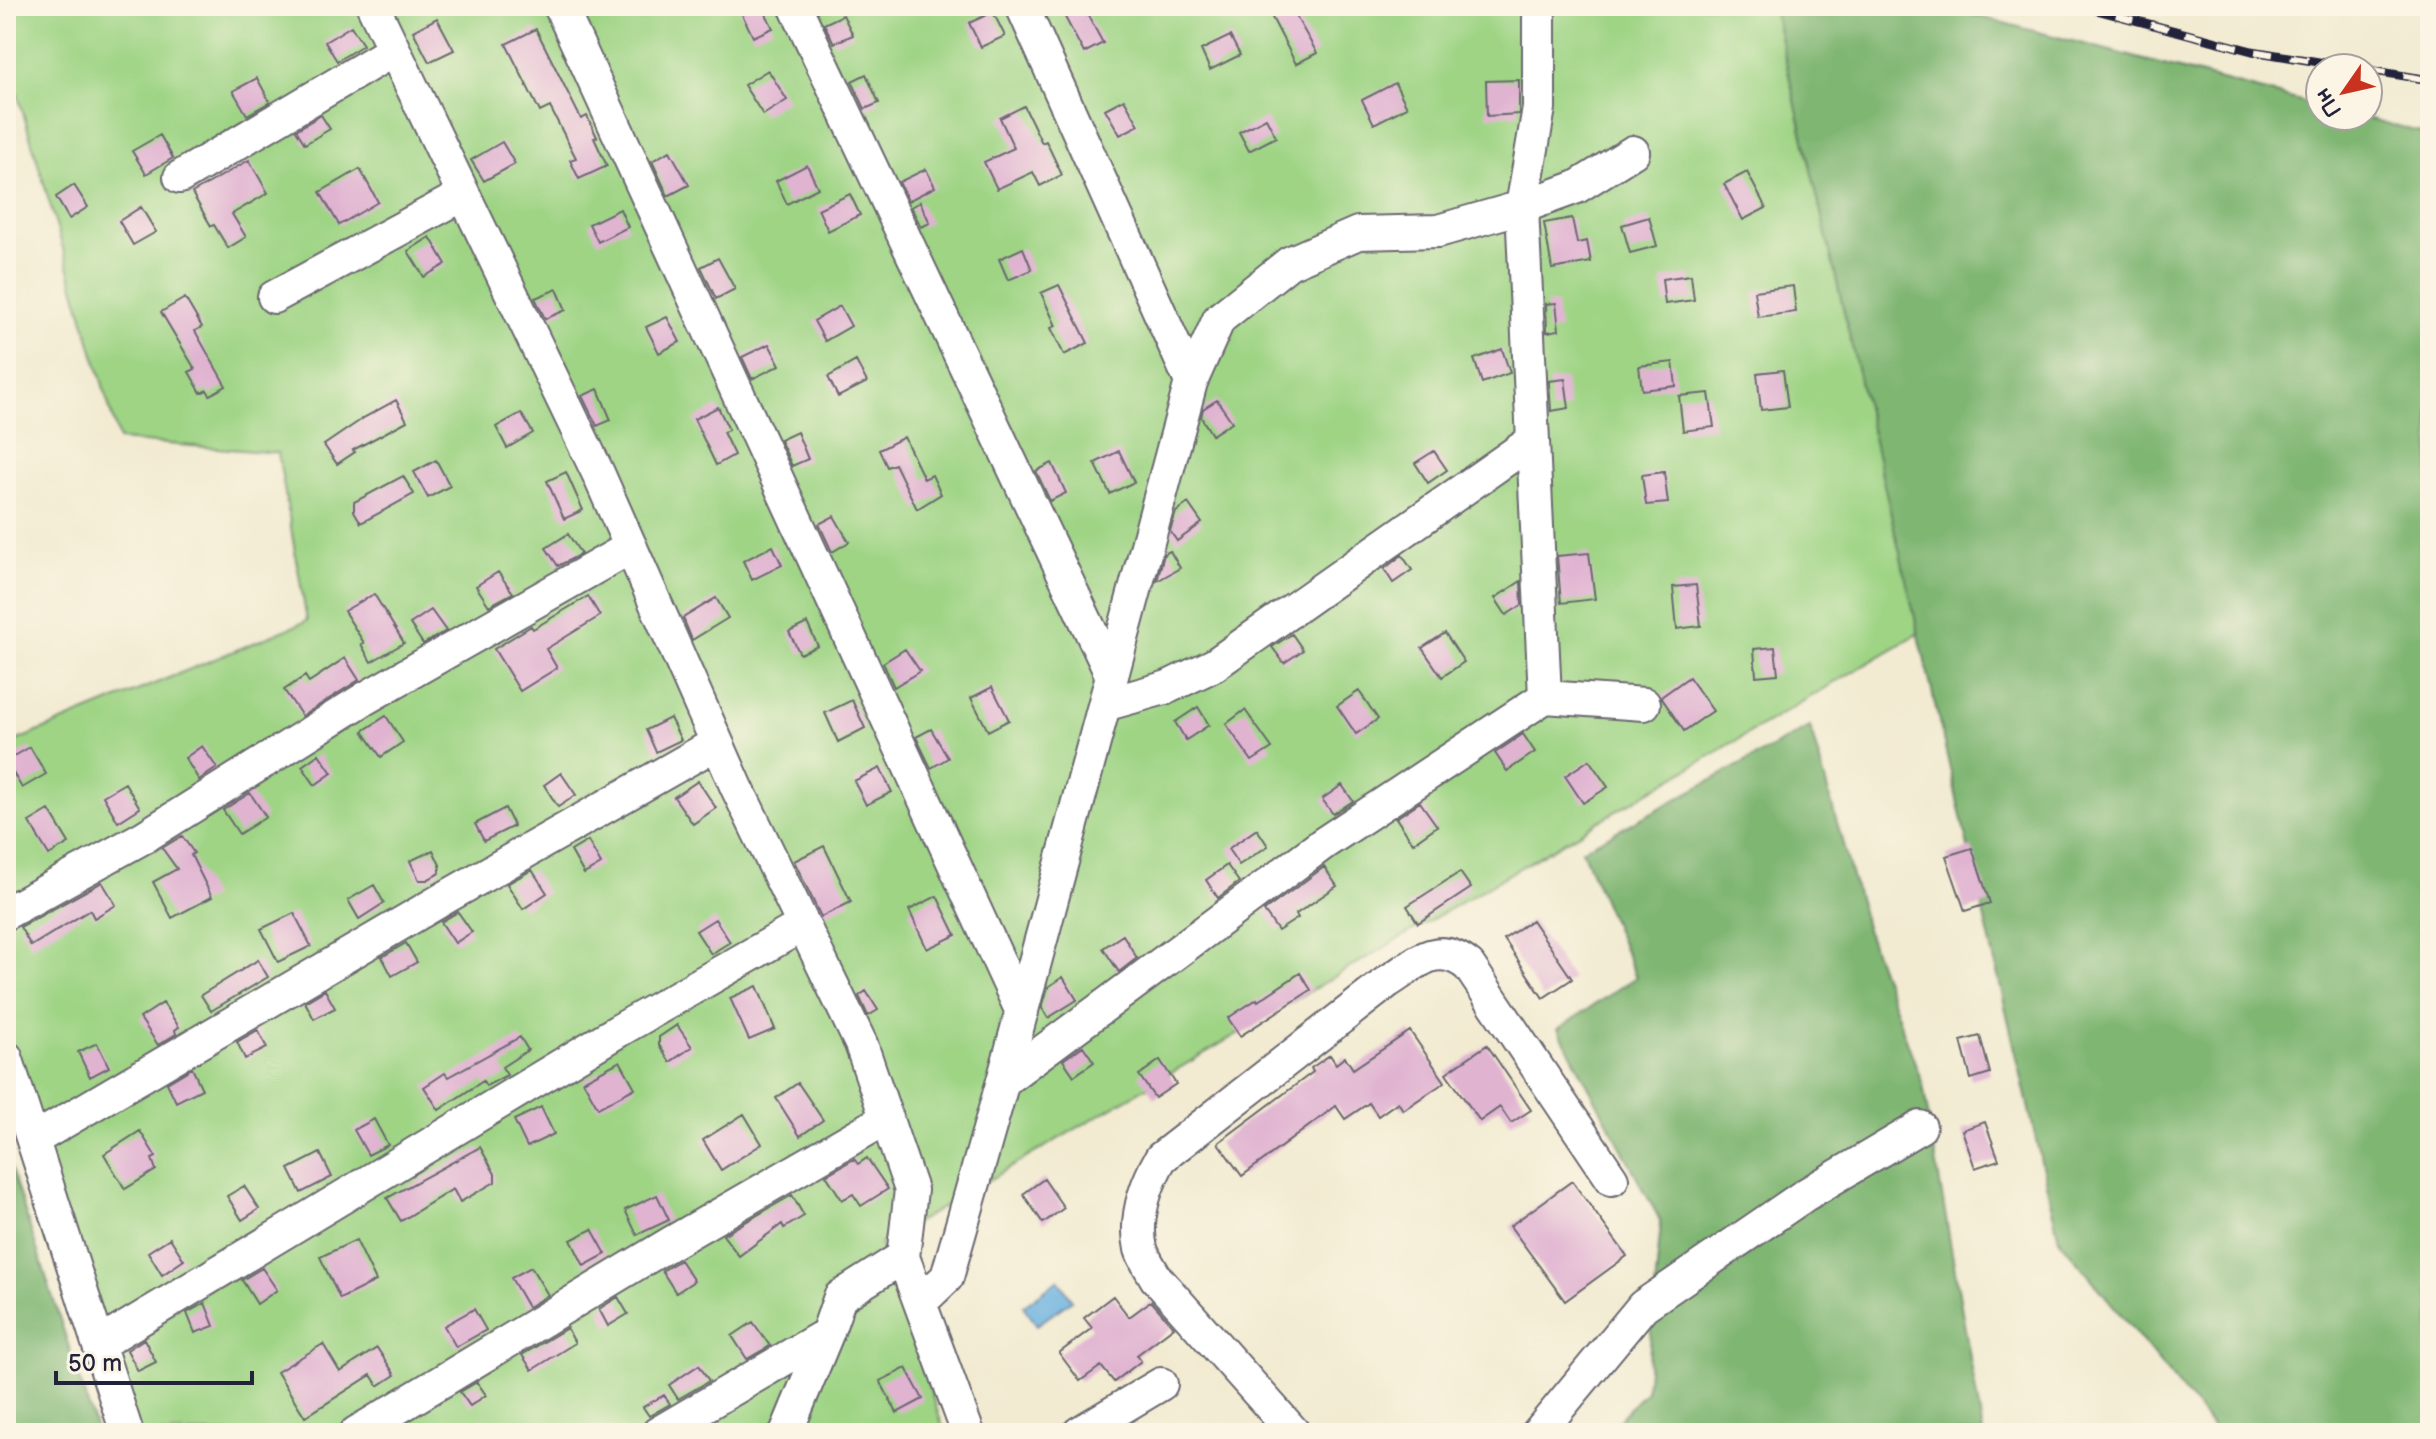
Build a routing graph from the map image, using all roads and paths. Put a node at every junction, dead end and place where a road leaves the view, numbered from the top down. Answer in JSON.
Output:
{"nodes":[{"id":1,"x":373,"y":6,"type":"edge"},
{"id":2,"x":560,"y":6,"type":"edge"},
{"id":3,"x":795,"y":6,"type":"edge"},
{"id":4,"x":1022,"y":6,"type":"edge"},
{"id":5,"x":1539,"y":18,"type":"dead end"},
{"id":6,"x":394,"y":50,"type":"junction"},
{"id":7,"x":1633,"y":152,"type":"dead end"},
{"id":8,"x":180,"y":177,"type":"dead end"},
{"id":9,"x":463,"y":195,"type":"junction"},
{"id":10,"x":1522,"y":207,"type":"junction"},
{"id":11,"x":274,"y":297,"type":"dead end"},
{"id":12,"x":1191,"y":382,"type":"junction"},
{"id":13,"x":1532,"y":441,"type":"junction"},
{"id":14,"x":631,"y":547,"type":"junction"},
{"id":15,"x":1108,"y":690,"type":"junction"},
{"id":16,"x":1545,"y":697,"type":"junction"},
{"id":17,"x":1644,"y":704,"type":"dead end"},
{"id":18,"x":717,"y":743,"type":"junction"},
{"id":19,"x":6,"y":913,"type":"edge"},
{"id":20,"x":803,"y":925,"type":"junction"},
{"id":21,"x":1022,"y":1012,"type":"junction"},
{"id":22,"x":6,"y":1057,"type":"edge"},
{"id":23,"x":1003,"y":1081,"type":"junction"},
{"id":24,"x":887,"y":1118,"type":"junction"},
{"id":25,"x":1920,"y":1127,"type":"dead end"},
{"id":26,"x":33,"y":1140,"type":"junction"},
{"id":27,"x":1612,"y":1179,"type":"dead end"},
{"id":28,"x":903,"y":1257,"type":"junction"},
{"id":29,"x":920,"y":1303,"type":"junction"},
{"id":30,"x":827,"y":1334,"type":"junction"},
{"id":31,"x":99,"y":1344,"type":"junction"},
{"id":32,"x":1161,"y":1384,"type":"dead end"},
{"id":33,"x":127,"y":1433,"type":"edge"},
{"id":34,"x":356,"y":1433,"type":"edge"},
{"id":35,"x":658,"y":1433,"type":"edge"},
{"id":36,"x":786,"y":1433,"type":"edge"},
{"id":37,"x":968,"y":1433,"type":"edge"},
{"id":38,"x":1079,"y":1433,"type":"edge"},
{"id":39,"x":1294,"y":1433,"type":"edge"},
{"id":40,"x":1538,"y":1433,"type":"edge"}],
"edges":[{"from":1,"to":6,"type":"street"},
{"from":2,"to":21,"type":"street"},
{"from":3,"to":15,"type":"street"},
{"from":4,"to":12,"type":"street"},
{"from":5,"to":10,"type":"street"},
{"from":6,"to":8,"type":"street"},
{"from":6,"to":9,"type":"street"},
{"from":7,"to":10,"type":"street"},
{"from":9,"to":11,"type":"street"},
{"from":9,"to":14,"type":"street"},
{"from":10,"to":12,"type":"street"},
{"from":10,"to":13,"type":"street"},
{"from":12,"to":15,"type":"street"},
{"from":13,"to":15,"type":"street"},
{"from":13,"to":16,"type":"street"},
{"from":14,"to":18,"type":"street"},
{"from":14,"to":19,"type":"street"},
{"from":15,"to":21,"type":"street"},
{"from":16,"to":17,"type":"street"},
{"from":16,"to":23,"type":"street"},
{"from":18,"to":20,"type":"street"},
{"from":18,"to":26,"type":"street"},
{"from":20,"to":24,"type":"street"},
{"from":20,"to":31,"type":"street"},
{"from":21,"to":23,"type":"street"},
{"from":22,"to":26,"type":"street"},
{"from":23,"to":29,"type":"street"},
{"from":24,"to":28,"type":"street"},
{"from":24,"to":34,"type":"street"},
{"from":25,"to":40,"type":"street"},
{"from":26,"to":31,"type":"street"},
{"from":27,"to":39,"type":"street"},
{"from":28,"to":29,"type":"street"},
{"from":28,"to":30,"type":"street"},
{"from":29,"to":37,"type":"street"},
{"from":30,"to":35,"type":"street"},
{"from":30,"to":36,"type":"street"},
{"from":31,"to":33,"type":"street"},
{"from":32,"to":38,"type":"street"}]}
